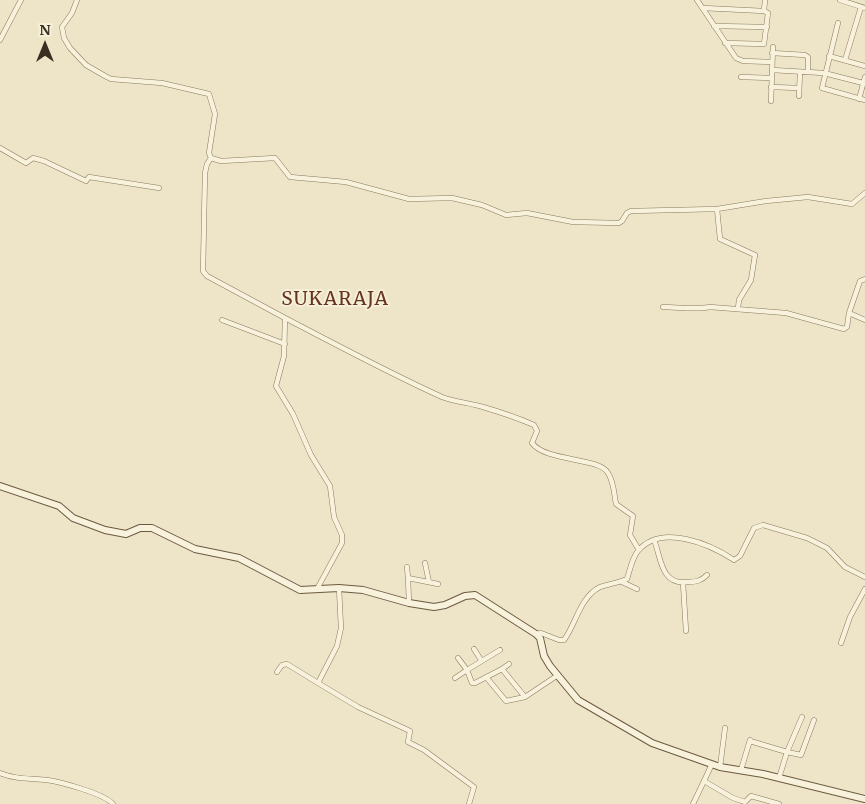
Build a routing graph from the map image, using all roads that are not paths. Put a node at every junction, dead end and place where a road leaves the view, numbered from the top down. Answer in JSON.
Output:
{"nodes":[{"id":1,"x":21,"y":0,"type":"edge"},
{"id":2,"x":77,"y":0,"type":"edge"},
{"id":3,"x":697,"y":0,"type":"edge"},
{"id":4,"x":765,"y":0,"type":"edge"},
{"id":5,"x":840,"y":0,"type":"edge"},
{"id":6,"x":863,"y":7,"type":"edge"},
{"id":7,"x":703,"y":8,"type":"junction"},
{"id":8,"x":764,"y":10,"type":"junction"},
{"id":9,"x":838,"y":23,"type":"dead end"},
{"id":10,"x":714,"y":26,"type":"junction"},
{"id":11,"x":767,"y":27,"type":"junction"},
{"id":12,"x":0,"y":40,"type":"edge"},
{"id":13,"x":725,"y":43,"type":"junction"},
{"id":14,"x":773,"y":46,"type":"dead end"},
{"id":15,"x":772,"y":54,"type":"junction"},
{"id":16,"x":829,"y":56,"type":"junction"},
{"id":17,"x":845,"y":60,"type":"junction"},
{"id":18,"x":772,"y":62,"type":"junction"},
{"id":19,"x":865,"y":66,"type":"edge"},
{"id":20,"x":772,"y":70,"type":"junction"},
{"id":21,"x":800,"y":72,"type":"junction"},
{"id":22,"x":808,"y":72,"type":"junction"},
{"id":23,"x":824,"y":74,"type":"junction"},
{"id":24,"x":865,"y":76,"type":"edge"},
{"id":25,"x":741,"y":77,"type":"dead end"},
{"id":26,"x":772,"y":78,"type":"junction"},
{"id":27,"x":863,"y":82,"type":"junction"},
{"id":28,"x":771,"y":88,"type":"junction"},
{"id":29,"x":799,"y":88,"type":"junction"},
{"id":30,"x":799,"y":96,"type":"dead end"},
{"id":31,"x":859,"y":99,"type":"junction"},
{"id":32,"x":865,"y":100,"type":"edge"},
{"id":33,"x":771,"y":101,"type":"dead end"},
{"id":34,"x":0,"y":148,"type":"edge"},
{"id":35,"x":211,"y":158,"type":"junction"},
{"id":36,"x":159,"y":188,"type":"dead end"},
{"id":37,"x":865,"y":193,"type":"edge"},
{"id":38,"x":717,"y":209,"type":"junction"},
{"id":39,"x":865,"y":279,"type":"edge"},
{"id":40,"x":663,"y":307,"type":"dead end"},
{"id":41,"x":738,"y":308,"type":"junction"},
{"id":42,"x":850,"y":313,"type":"junction"},
{"id":43,"x":285,"y":318,"type":"junction"},
{"id":44,"x":222,"y":320,"type":"dead end"},
{"id":45,"x":865,"y":320,"type":"edge"},
{"id":46,"x":285,"y":344,"type":"junction"},
{"id":47,"x":0,"y":486,"type":"edge"},
{"id":48,"x":654,"y":540,"type":"junction"},
{"id":49,"x":639,"y":550,"type":"junction"},
{"id":50,"x":424,"y":562,"type":"dead end"},
{"id":51,"x":407,"y":568,"type":"dead end"},
{"id":52,"x":707,"y":575,"type":"dead end"},
{"id":53,"x":865,"y":577,"type":"edge"},
{"id":54,"x":408,"y":578,"type":"junction"},
{"id":55,"x":429,"y":582,"type":"junction"},
{"id":56,"x":622,"y":582,"type":"junction"},
{"id":57,"x":682,"y":583,"type":"junction"},
{"id":58,"x":438,"y":584,"type":"dead end"},
{"id":59,"x":339,"y":588,"type":"junction"},
{"id":60,"x":317,"y":589,"type":"junction"},
{"id":61,"x":637,"y":589,"type":"dead end"},
{"id":62,"x":865,"y":589,"type":"edge"},
{"id":63,"x":409,"y":603,"type":"junction"},
{"id":64,"x":686,"y":631,"type":"dead end"},
{"id":65,"x":536,"y":634,"type":"junction"},
{"id":66,"x":842,"y":643,"type":"dead end"},
{"id":67,"x":474,"y":649,"type":"dead end"},
{"id":68,"x":500,"y":650,"type":"dead end"},
{"id":69,"x":458,"y":658,"type":"dead end"},
{"id":70,"x":482,"y":660,"type":"junction"},
{"id":71,"x":509,"y":664,"type":"dead end"},
{"id":72,"x":502,"y":669,"type":"junction"},
{"id":73,"x":467,"y":670,"type":"junction"},
{"id":74,"x":277,"y":672,"type":"dead end"},
{"id":75,"x":558,"y":675,"type":"junction"},
{"id":76,"x":486,"y":677,"type":"junction"},
{"id":77,"x":455,"y":678,"type":"dead end"},
{"id":78,"x":318,"y":683,"type":"junction"},
{"id":79,"x":525,"y":698,"type":"junction"},
{"id":80,"x":802,"y":717,"type":"dead end"},
{"id":81,"x":814,"y":720,"type":"dead end"},
{"id":82,"x":725,"y":728,"type":"dead end"},
{"id":83,"x":797,"y":729,"type":"junction"},
{"id":84,"x":810,"y":733,"type":"junction"},
{"id":85,"x":787,"y":752,"type":"junction"},
{"id":86,"x":712,"y":764,"type":"junction"},
{"id":87,"x":720,"y":766,"type":"junction"},
{"id":88,"x":741,"y":770,"type":"junction"},
{"id":89,"x":0,"y":774,"type":"edge"},
{"id":90,"x":779,"y":778,"type":"junction"},
{"id":91,"x":704,"y":781,"type":"junction"},
{"id":92,"x":865,"y":799,"type":"edge"},
{"id":93,"x":113,"y":804,"type":"edge"},
{"id":94,"x":469,"y":804,"type":"edge"},
{"id":95,"x":693,"y":804,"type":"edge"},
{"id":96,"x":779,"y":804,"type":"edge"}],
"edges":[{"from":1,"to":12,"type":"street"},
{"from":2,"to":35,"type":"street"},
{"from":3,"to":7,"type":"street"},
{"from":4,"to":8,"type":"street"},
{"from":5,"to":6,"type":"street"},
{"from":6,"to":17,"type":"street"},
{"from":7,"to":8,"type":"street"},
{"from":7,"to":10,"type":"street"},
{"from":8,"to":11,"type":"street"},
{"from":9,"to":16,"type":"street"},
{"from":10,"to":11,"type":"street"},
{"from":10,"to":13,"type":"street"},
{"from":11,"to":13,"type":"street"},
{"from":13,"to":18,"type":"street"},
{"from":14,"to":15,"type":"street"},
{"from":15,"to":18,"type":"street"},
{"from":15,"to":22,"type":"street"},
{"from":16,"to":17,"type":"street"},
{"from":16,"to":23,"type":"street"},
{"from":17,"to":19,"type":"street"},
{"from":18,"to":20,"type":"street"},
{"from":20,"to":21,"type":"street"},
{"from":20,"to":26,"type":"street"},
{"from":21,"to":22,"type":"street"},
{"from":21,"to":29,"type":"street"},
{"from":22,"to":23,"type":"street"},
{"from":23,"to":27,"type":"street"},
{"from":23,"to":31,"type":"street"},
{"from":24,"to":27,"type":"street"},
{"from":25,"to":26,"type":"street"},
{"from":26,"to":28,"type":"street"},
{"from":27,"to":31,"type":"street"},
{"from":28,"to":29,"type":"street"},
{"from":28,"to":33,"type":"street"},
{"from":29,"to":30,"type":"street"},
{"from":31,"to":32,"type":"street"},
{"from":34,"to":36,"type":"street"},
{"from":35,"to":38,"type":"street"},
{"from":35,"to":43,"type":"street"},
{"from":37,"to":38,"type":"street"},
{"from":38,"to":41,"type":"street"},
{"from":39,"to":42,"type":"street"},
{"from":40,"to":41,"type":"street"},
{"from":41,"to":42,"type":"street"},
{"from":42,"to":45,"type":"street"},
{"from":43,"to":46,"type":"street"},
{"from":43,"to":49,"type":"street"},
{"from":44,"to":46,"type":"street"},
{"from":46,"to":60,"type":"street"},
{"from":47,"to":60,"type":"main road"},
{"from":48,"to":49,"type":"street"},
{"from":48,"to":53,"type":"street"},
{"from":48,"to":57,"type":"street"},
{"from":49,"to":56,"type":"street"},
{"from":50,"to":55,"type":"street"},
{"from":51,"to":54,"type":"street"},
{"from":52,"to":57,"type":"street"},
{"from":54,"to":55,"type":"street"},
{"from":54,"to":63,"type":"street"},
{"from":55,"to":58,"type":"street"},
{"from":56,"to":61,"type":"street"},
{"from":56,"to":65,"type":"street"},
{"from":57,"to":64,"type":"street"},
{"from":59,"to":60,"type":"main road"},
{"from":59,"to":63,"type":"main road"},
{"from":59,"to":78,"type":"street"},
{"from":62,"to":66,"type":"street"},
{"from":63,"to":65,"type":"main road"},
{"from":65,"to":75,"type":"main road"},
{"from":67,"to":70,"type":"street"},
{"from":68,"to":70,"type":"street"},
{"from":69,"to":73,"type":"street"},
{"from":70,"to":73,"type":"street"},
{"from":71,"to":72,"type":"street"},
{"from":72,"to":76,"type":"street"},
{"from":72,"to":79,"type":"street"},
{"from":73,"to":76,"type":"street"},
{"from":73,"to":77,"type":"street"},
{"from":74,"to":78,"type":"street"},
{"from":75,"to":79,"type":"street"},
{"from":75,"to":86,"type":"main road"},
{"from":76,"to":79,"type":"street"},
{"from":78,"to":94,"type":"street"},
{"from":80,"to":83,"type":"street"},
{"from":81,"to":84,"type":"street"},
{"from":82,"to":87,"type":"street"},
{"from":83,"to":84,"type":"street"},
{"from":83,"to":85,"type":"street"},
{"from":84,"to":85,"type":"street"},
{"from":85,"to":88,"type":"street"},
{"from":85,"to":90,"type":"street"},
{"from":86,"to":87,"type":"main road"},
{"from":86,"to":91,"type":"street"},
{"from":87,"to":88,"type":"main road"},
{"from":88,"to":90,"type":"main road"},
{"from":89,"to":93,"type":"street"},
{"from":90,"to":92,"type":"main road"},
{"from":91,"to":95,"type":"street"},
{"from":91,"to":96,"type":"street"}]}
